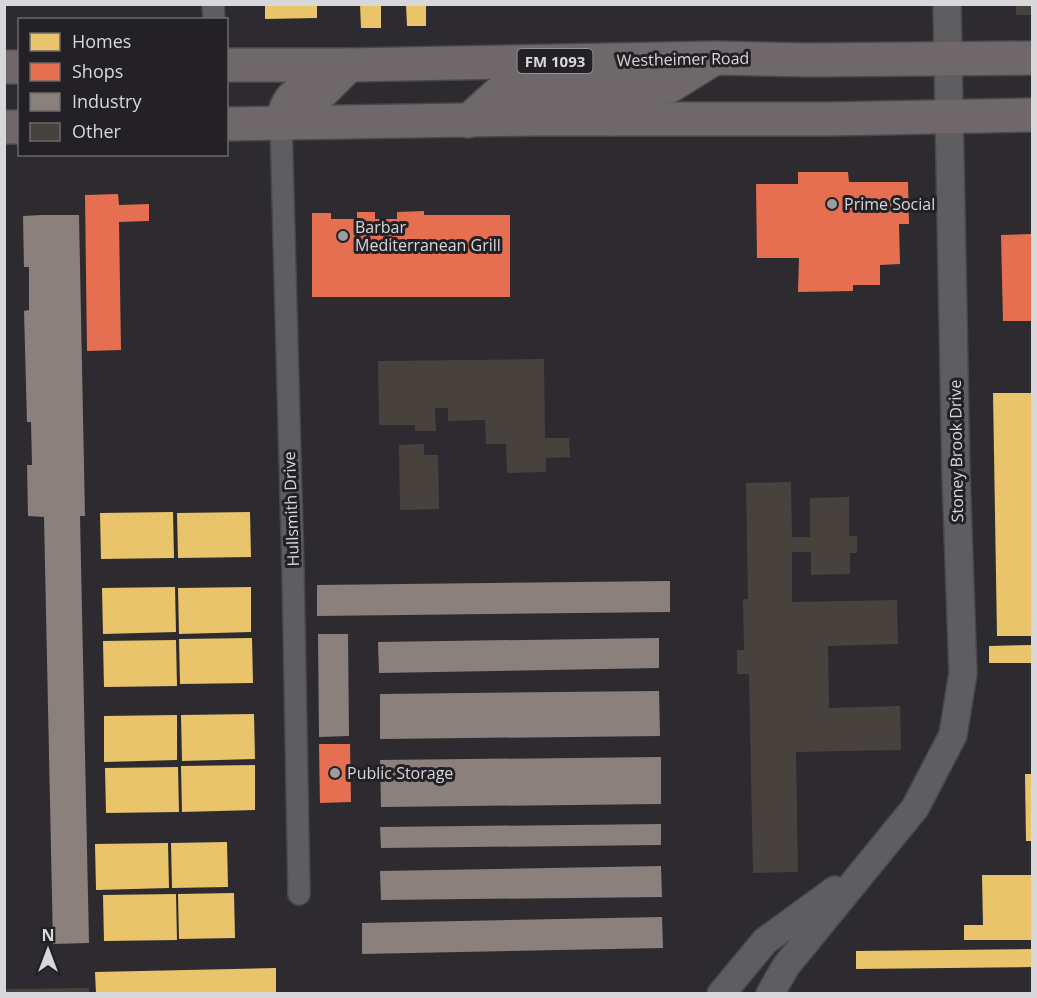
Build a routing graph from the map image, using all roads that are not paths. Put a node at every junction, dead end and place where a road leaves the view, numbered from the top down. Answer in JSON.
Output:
{"nodes":[{"id":1,"x":947,"y":4,"type":"edge"},
{"id":2,"x":715,"y":58,"type":"junction"},
{"id":3,"x":1032,"y":58,"type":"edge"},
{"id":4,"x":948,"y":59,"type":"junction"},
{"id":5,"x":636,"y":60,"type":"junction"},
{"id":6,"x":228,"y":65,"type":"edge"},
{"id":7,"x":348,"y":65,"type":"junction"},
{"id":8,"x":1032,"y":115,"type":"edge"},
{"id":9,"x":950,"y":116,"type":"junction"},
{"id":10,"x":613,"y":119,"type":"junction"},
{"id":11,"x":468,"y":121,"type":"junction"},
{"id":12,"x":228,"y":124,"type":"edge"},
{"id":13,"x":281,"y":124,"type":"junction"},
{"id":14,"x":865,"y":869,"type":"junction"},
{"id":15,"x":299,"y":894,"type":"dead end"},
{"id":16,"x":721,"y":993,"type":"edge"},
{"id":17,"x":770,"y":993,"type":"edge"}],
"edges":[{"from":1,"to":4,"type":"street","name":"Stoney Brook Drive"},
{"from":2,"to":4,"type":"main road","name":"Westheimer Road","number":"FM 1093"},
{"from":2,"to":5,"type":"main road","name":"Westheimer Road","number":"FM 1093"},
{"from":2,"to":10,"type":"main road"},
{"from":3,"to":4,"type":"main road","name":"Westheimer Road","number":"FM 1093"},
{"from":4,"to":9,"type":"street","name":"Stoney Brook Drive"},
{"from":5,"to":7,"type":"main road","name":"Westheimer Road","number":"FM 1093"},
{"from":5,"to":11,"type":"main road"},
{"from":6,"to":7,"type":"main road","name":"Westheimer Road","number":"FM 1093"},
{"from":7,"to":13,"type":"main road"},
{"from":8,"to":9,"type":"main road"},
{"from":9,"to":10,"type":"main road"},
{"from":9,"to":14,"type":"street","name":"Stoney Brook Drive"},
{"from":10,"to":11,"type":"main road"},
{"from":11,"to":13,"type":"main road"},
{"from":12,"to":13,"type":"main road"},
{"from":13,"to":15,"type":"street","name":"Hullsmith Drive"},
{"from":14,"to":16,"type":"street","name":"Stoney Brook Drive"},
{"from":14,"to":17,"type":"street","name":"Stoney Brook Drive"}]}
